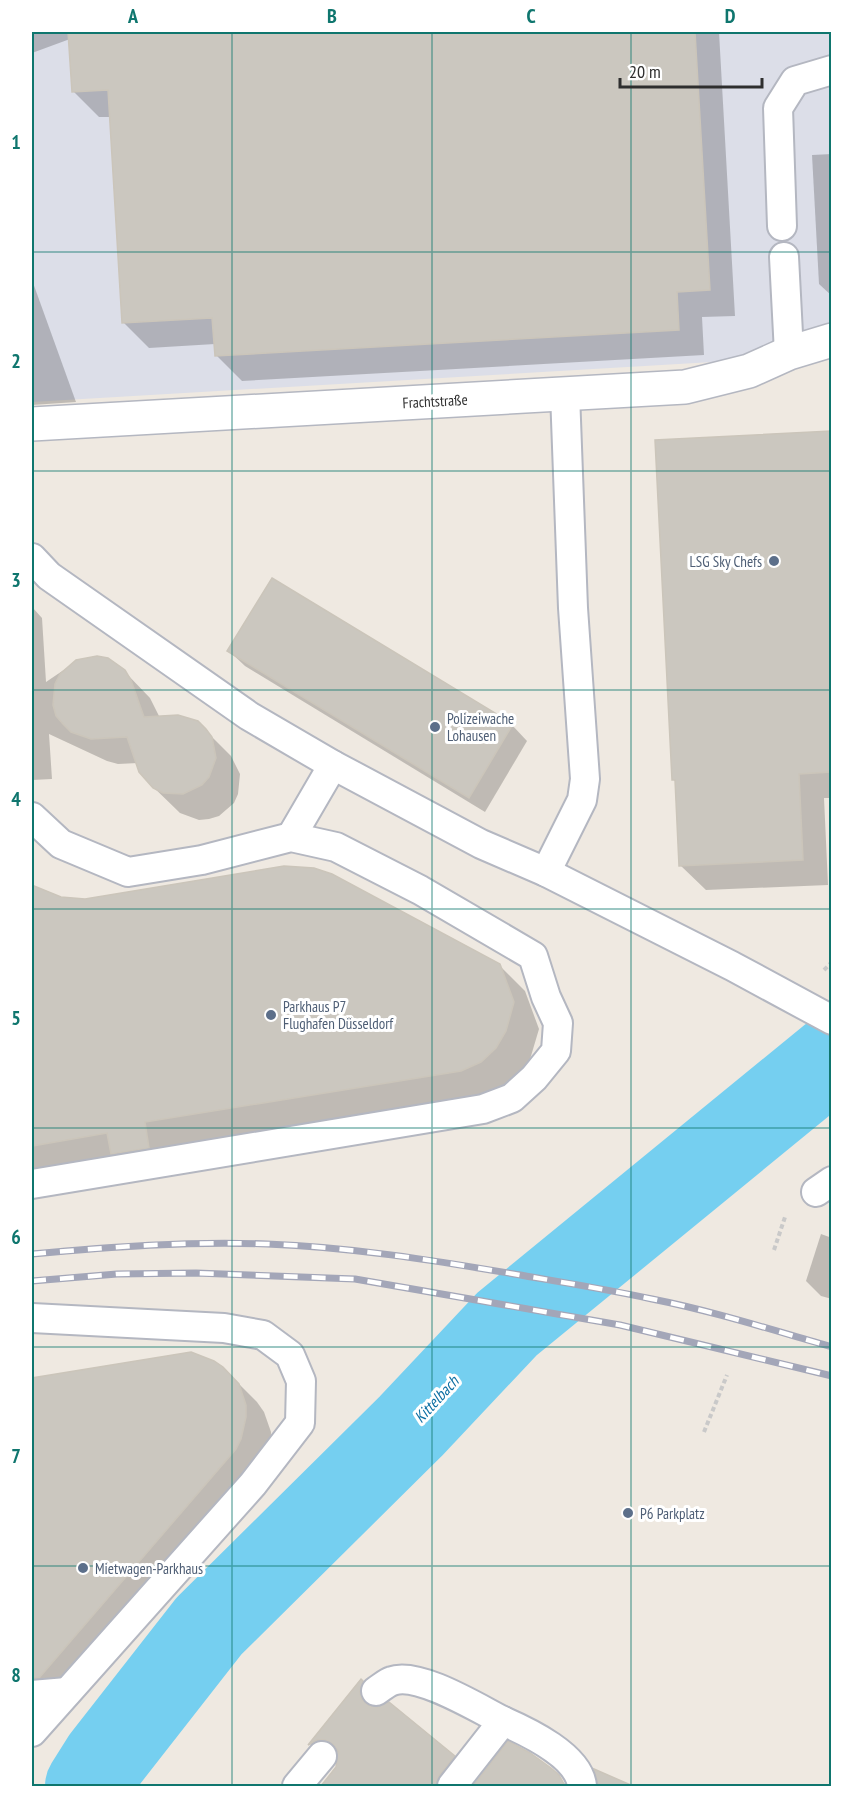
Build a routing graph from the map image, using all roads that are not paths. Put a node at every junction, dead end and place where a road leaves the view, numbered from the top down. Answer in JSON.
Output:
{"nodes":[{"id":1,"x":831,"y":70,"type":"edge"},
{"id":2,"x":782,"y":226,"type":"dead end"},
{"id":3,"x":784,"y":257,"type":"dead end"},
{"id":4,"x":831,"y":340,"type":"edge"},
{"id":5,"x":789,"y":353,"type":"junction"},
{"id":6,"x":565,"y":393,"type":"junction"},
{"id":7,"x":32,"y":424,"type":"edge"},
{"id":8,"x":32,"y":558,"type":"edge"},
{"id":9,"x":333,"y":765,"type":"junction"},
{"id":10,"x":32,"y":817,"type":"edge"},
{"id":11,"x":291,"y":837,"type":"junction"},
{"id":12,"x":546,"y":872,"type":"junction"},
{"id":13,"x":830,"y":1019,"type":"edge"},
{"id":14,"x":32,"y":1184,"type":"edge"},
{"id":15,"x":32,"y":1318,"type":"edge"},
{"id":16,"x":376,"y":1691,"type":"dead end"},
{"id":17,"x":67,"y":1692,"type":"junction"},
{"id":18,"x":32,"y":1695,"type":"edge"},
{"id":19,"x":503,"y":1721,"type":"junction"},
{"id":20,"x":32,"y":1732,"type":"edge"},
{"id":21,"x":322,"y":1756,"type":"dead end"},
{"id":22,"x":297,"y":1786,"type":"edge"},
{"id":23,"x":454,"y":1786,"type":"edge"},
{"id":24,"x":582,"y":1786,"type":"edge"}],
"edges":[{"from":1,"to":2,"type":"lane"},
{"from":3,"to":5,"type":"lane"},
{"from":4,"to":5,"type":"street","name":"Frachtstraße"},
{"from":5,"to":6,"type":"street","name":"Frachtstraße"},
{"from":6,"to":7,"type":"street","name":"Frachtstraße"},
{"from":6,"to":12,"type":"lane"},
{"from":8,"to":9,"type":"lane"},
{"from":9,"to":11,"type":"lane"},
{"from":9,"to":12,"type":"lane"},
{"from":10,"to":11,"type":"lane"},
{"from":11,"to":14,"type":"lane"},
{"from":12,"to":13,"type":"lane"},
{"from":15,"to":17,"type":"lane"},
{"from":16,"to":19,"type":"lane"},
{"from":17,"to":18,"type":"lane"},
{"from":17,"to":20,"type":"lane"},
{"from":19,"to":23,"type":"lane"},
{"from":19,"to":24,"type":"lane"},
{"from":21,"to":22,"type":"lane"}]}
